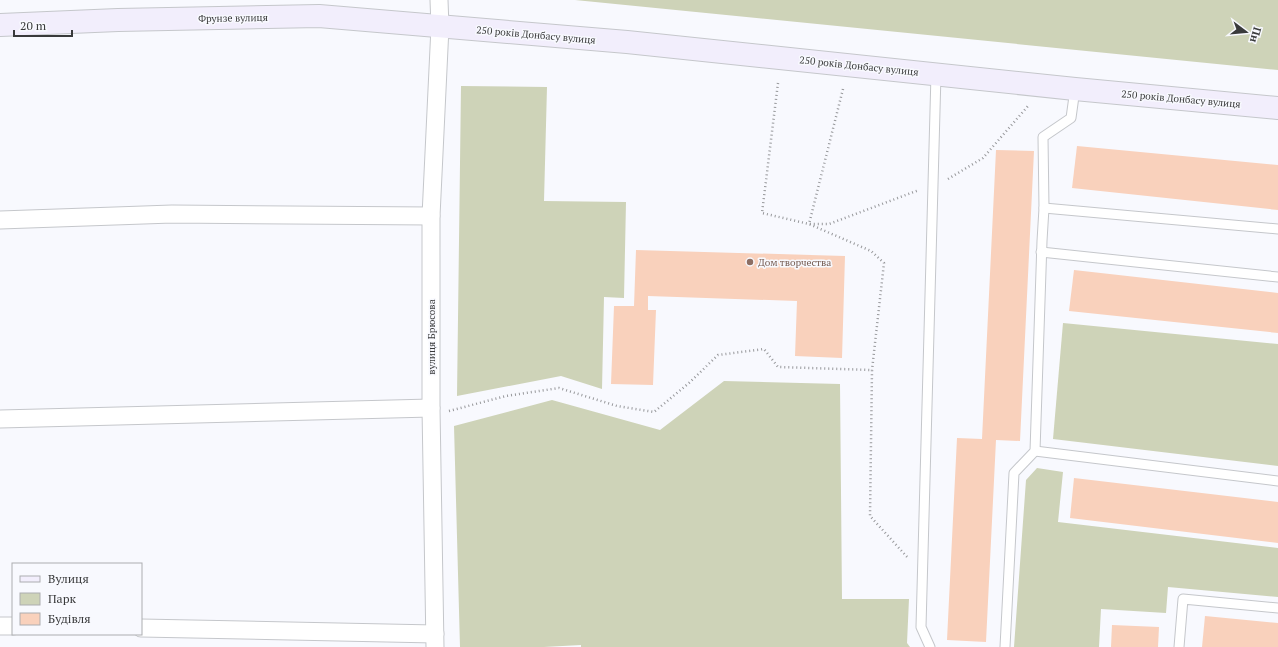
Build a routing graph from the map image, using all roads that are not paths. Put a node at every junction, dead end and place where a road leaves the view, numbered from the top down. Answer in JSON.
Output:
{"nodes":[{"id":1,"x":439,"y":0,"type":"edge"},
{"id":2,"x":0,"y":26,"type":"edge"},
{"id":3,"x":440,"y":27,"type":"junction"},
{"id":4,"x":936,"y":74,"type":"junction"},
{"id":5,"x":1075,"y":88,"type":"junction"},
{"id":6,"x":1278,"y":108,"type":"edge"},
{"id":7,"x":1044,"y":208,"type":"junction"},
{"id":8,"x":431,"y":216,"type":"junction"},
{"id":9,"x":0,"y":220,"type":"edge"},
{"id":10,"x":1278,"y":229,"type":"edge"},
{"id":11,"x":1041,"y":252,"type":"junction"},
{"id":12,"x":1278,"y":277,"type":"edge"},
{"id":13,"x":431,"y":412,"type":"junction"},
{"id":14,"x":0,"y":419,"type":"edge"},
{"id":15,"x":1035,"y":450,"type":"junction"},
{"id":16,"x":1278,"y":481,"type":"edge"},
{"id":17,"x":1278,"y":608,"type":"edge"},
{"id":18,"x":0,"y":626,"type":"edge"},
{"id":19,"x":12,"y":626,"type":"edge"},
{"id":20,"x":142,"y":628,"type":"edge"},
{"id":21,"x":434,"y":640,"type":"edge"},
{"id":22,"x":930,"y":647,"type":"edge"},
{"id":23,"x":1005,"y":647,"type":"edge"},
{"id":24,"x":1180,"y":647,"type":"edge"}],
"edges":[{"from":1,"to":3,"type":"street"},
{"from":2,"to":3,"type":"street","name":"Фрунзе вулиця"},
{"from":3,"to":4,"type":"street","name":"250 років Донбасу вулиця"},
{"from":3,"to":8,"type":"street","name":"вулиця Брюсова"},
{"from":4,"to":5,"type":"street","name":"250 років Донбасу вулиця"},
{"from":4,"to":22,"type":"lane"},
{"from":5,"to":6,"type":"street","name":"250 років Донбасу вулиця"},
{"from":5,"to":7,"type":"lane"},
{"from":7,"to":10,"type":"lane"},
{"from":7,"to":11,"type":"lane"},
{"from":8,"to":9,"type":"street"},
{"from":8,"to":13,"type":"street","name":"вулиця Брюсова"},
{"from":11,"to":12,"type":"lane"},
{"from":11,"to":15,"type":"lane"},
{"from":13,"to":14,"type":"street"},
{"from":13,"to":21,"type":"street","name":"вулиця Брюсова"},
{"from":15,"to":16,"type":"lane"},
{"from":15,"to":23,"type":"lane"},
{"from":17,"to":24,"type":"lane"},
{"from":18,"to":19,"type":"street"},
{"from":20,"to":21,"type":"street"}]}
